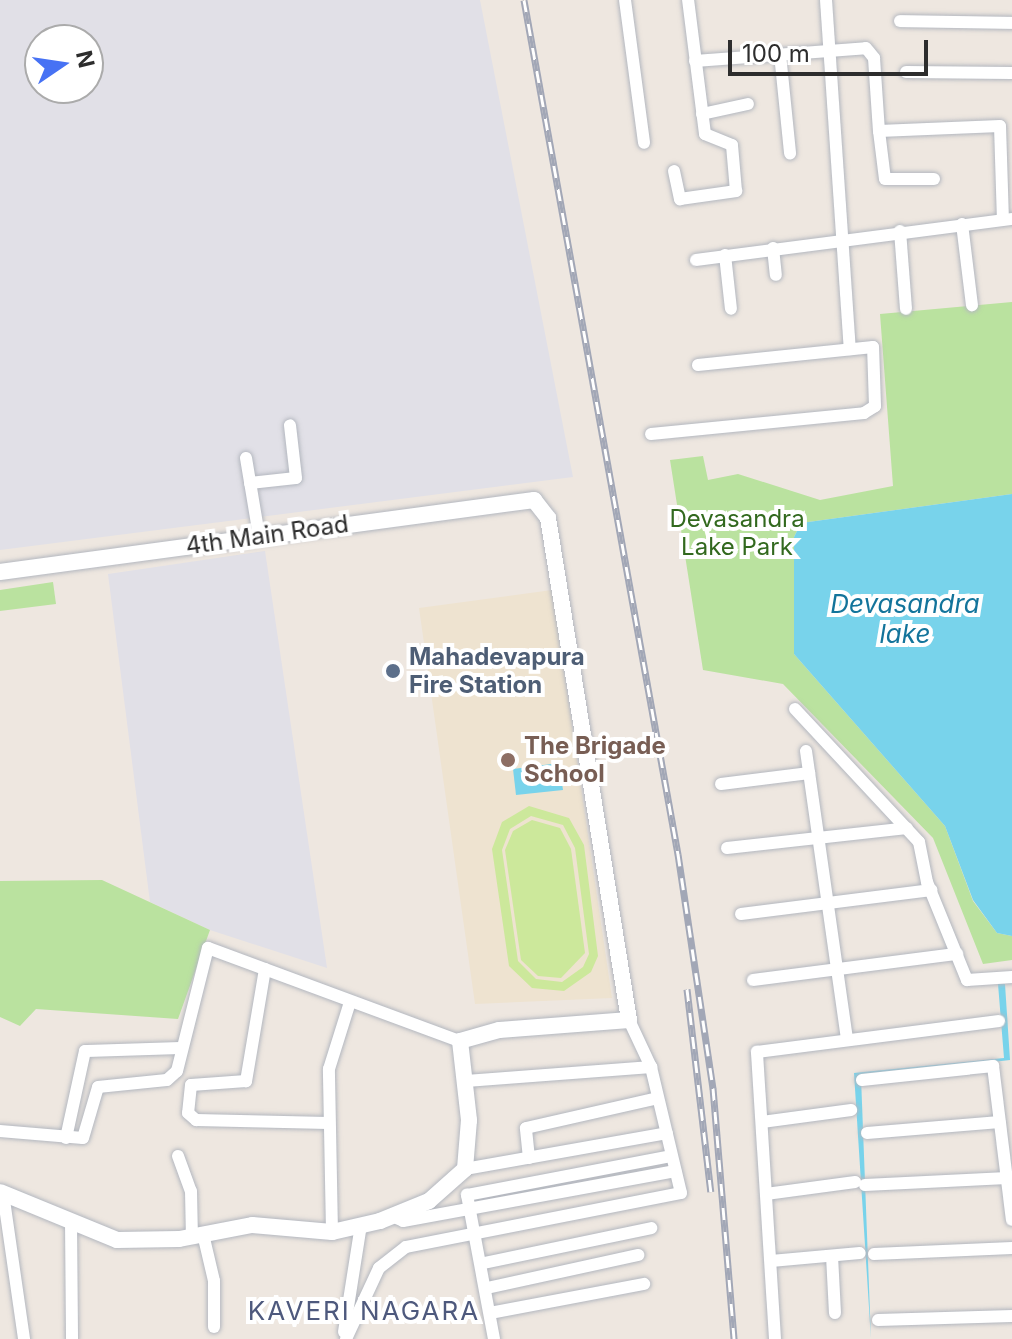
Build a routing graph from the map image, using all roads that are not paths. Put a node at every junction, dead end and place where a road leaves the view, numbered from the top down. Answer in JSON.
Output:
{"nodes":[{"id":1,"x":625,"y":0,"type":"edge"},
{"id":2,"x":688,"y":0,"type":"edge"},
{"id":3,"x":826,"y":0,"type":"edge"},
{"id":4,"x":900,"y":21,"type":"dead end"},
{"id":5,"x":1012,"y":23,"type":"edge"},
{"id":6,"x":828,"y":50,"type":"junction"},
{"id":7,"x":780,"y":54,"type":"junction"},
{"id":8,"x":695,"y":61,"type":"junction"},
{"id":9,"x":906,"y":72,"type":"dead end"},
{"id":10,"x":1012,"y":73,"type":"edge"},
{"id":11,"x":748,"y":104,"type":"dead end"},
{"id":12,"x":702,"y":114,"type":"junction"},
{"id":13,"x":1006,"y":126,"type":"edge"},
{"id":14,"x":879,"y":131,"type":"junction"},
{"id":15,"x":644,"y":143,"type":"dead end"},
{"id":16,"x":790,"y":153,"type":"dead end"},
{"id":17,"x":674,"y":171,"type":"dead end"},
{"id":18,"x":934,"y":179,"type":"dead end"},
{"id":19,"x":1007,"y":219,"type":"edge"},
{"id":20,"x":962,"y":224,"type":"junction"},
{"id":21,"x":900,"y":231,"type":"junction"},
{"id":22,"x":839,"y":238,"type":"junction"},
{"id":23,"x":773,"y":248,"type":"junction"},
{"id":24,"x":725,"y":255,"type":"junction"},
{"id":25,"x":696,"y":260,"type":"dead end"},
{"id":26,"x":776,"y":275,"type":"dead end"},
{"id":27,"x":972,"y":305,"type":"dead end"},
{"id":28,"x":731,"y":309,"type":"dead end"},
{"id":29,"x":906,"y":309,"type":"dead end"},
{"id":30,"x":850,"y":349,"type":"junction"},
{"id":31,"x":698,"y":365,"type":"dead end"},
{"id":32,"x":290,"y":425,"type":"dead end"},
{"id":33,"x":651,"y":434,"type":"dead end"},
{"id":34,"x":246,"y":458,"type":"dead end"},
{"id":35,"x":250,"y":483,"type":"junction"},
{"id":36,"x":259,"y":536,"type":"junction"},
{"id":37,"x":0,"y":572,"type":"edge"},
{"id":38,"x":795,"y":709,"type":"dead end"},
{"id":39,"x":806,"y":751,"type":"dead end"},
{"id":40,"x":809,"y":773,"type":"junction"},
{"id":41,"x":721,"y":784,"type":"dead end"},
{"id":42,"x":907,"y":828,"type":"junction"},
{"id":43,"x":819,"y":838,"type":"junction"},
{"id":44,"x":727,"y":848,"type":"dead end"},
{"id":45,"x":931,"y":890,"type":"junction"},
{"id":46,"x":828,"y":903,"type":"junction"},
{"id":47,"x":741,"y":914,"type":"dead end"},
{"id":48,"x":957,"y":954,"type":"junction"},
{"id":49,"x":265,"y":969,"type":"junction"},
{"id":50,"x":837,"y":969,"type":"junction"},
{"id":51,"x":1012,"y":977,"type":"edge"},
{"id":52,"x":753,"y":980,"type":"dead end"},
{"id":53,"x":350,"y":1002,"type":"junction"},
{"id":54,"x":629,"y":1020,"type":"junction"},
{"id":55,"x":999,"y":1021,"type":"dead end"},
{"id":56,"x":847,"y":1039,"type":"junction"},
{"id":57,"x":460,"y":1041,"type":"junction"},
{"id":58,"x":182,"y":1048,"type":"junction"},
{"id":59,"x":651,"y":1067,"type":"junction"},
{"id":60,"x":862,"y":1080,"type":"dead end"},
{"id":61,"x":466,"y":1081,"type":"junction"},
{"id":62,"x":658,"y":1098,"type":"junction"},
{"id":63,"x":851,"y":1110,"type":"dead end"},
{"id":64,"x":762,"y":1122,"type":"junction"},
{"id":65,"x":1000,"y":1122,"type":"junction"},
{"id":66,"x":328,"y":1123,"type":"junction"},
{"id":67,"x":0,"y":1131,"type":"edge"},
{"id":68,"x":667,"y":1133,"type":"junction"},
{"id":69,"x":867,"y":1133,"type":"dead end"},
{"id":70,"x":66,"y":1138,"type":"junction"},
{"id":71,"x":178,"y":1156,"type":"dead end"},
{"id":72,"x":671,"y":1156,"type":"junction"},
{"id":73,"x":529,"y":1158,"type":"junction"},
{"id":74,"x":618,"y":1163,"type":"junction"},
{"id":75,"x":465,"y":1169,"type":"junction"},
{"id":76,"x":675,"y":1171,"type":"junction"},
{"id":77,"x":1007,"y":1178,"type":"junction"},
{"id":78,"x":620,"y":1181,"type":"junction"},
{"id":79,"x":1,"y":1192,"type":"edge"},
{"id":80,"x":766,"y":1194,"type":"junction"},
{"id":81,"x":623,"y":1203,"type":"junction"},
{"id":82,"x":469,"y":1211,"type":"junction"},
{"id":83,"x":398,"y":1218,"type":"junction"},
{"id":84,"x":1012,"y":1220,"type":"edge"},
{"id":85,"x":71,"y":1221,"type":"junction"},
{"id":86,"x":361,"y":1225,"type":"junction"},
{"id":87,"x":651,"y":1228,"type":"dead end"},
{"id":88,"x":332,"y":1232,"type":"junction"},
{"id":89,"x":198,"y":1236,"type":"junction"},
{"id":90,"x":479,"y":1236,"type":"junction"},
{"id":91,"x":406,"y":1247,"type":"junction"},
{"id":92,"x":1012,"y":1248,"type":"edge"},
{"id":93,"x":638,"y":1255,"type":"dead end"},
{"id":94,"x":832,"y":1256,"type":"junction"},
{"id":95,"x":771,"y":1261,"type":"junction"},
{"id":96,"x":484,"y":1263,"type":"junction"},
{"id":97,"x":644,"y":1284,"type":"dead end"},
{"id":98,"x":487,"y":1288,"type":"junction"},
{"id":99,"x":490,"y":1313,"type":"junction"},
{"id":100,"x":835,"y":1313,"type":"dead end"},
{"id":101,"x":1012,"y":1316,"type":"edge"},
{"id":102,"x":878,"y":1320,"type":"dead end"},
{"id":103,"x":214,"y":1327,"type":"dead end"},
{"id":104,"x":24,"y":1339,"type":"edge"},
{"id":105,"x":72,"y":1339,"type":"edge"},
{"id":106,"x":344,"y":1339,"type":"edge"},
{"id":107,"x":494,"y":1339,"type":"edge"},
{"id":108,"x":775,"y":1339,"type":"edge"}],
"edges":[{"from":1,"to":15,"type":"street"},
{"from":2,"to":8,"type":"street"},
{"from":3,"to":6,"type":"street"},
{"from":4,"to":5,"type":"street"},
{"from":6,"to":7,"type":"street"},
{"from":6,"to":14,"type":"street"},
{"from":6,"to":22,"type":"street"},
{"from":7,"to":8,"type":"street"},
{"from":7,"to":16,"type":"street"},
{"from":8,"to":12,"type":"street"},
{"from":9,"to":10,"type":"street"},
{"from":11,"to":12,"type":"street"},
{"from":12,"to":17,"type":"street"},
{"from":13,"to":14,"type":"street"},
{"from":13,"to":19,"type":"street"},
{"from":14,"to":18,"type":"street"},
{"from":19,"to":20,"type":"street"},
{"from":20,"to":21,"type":"street"},
{"from":20,"to":27,"type":"street"},
{"from":21,"to":22,"type":"street"},
{"from":21,"to":29,"type":"street"},
{"from":22,"to":23,"type":"street"},
{"from":22,"to":30,"type":"street"},
{"from":23,"to":24,"type":"street"},
{"from":23,"to":26,"type":"street"},
{"from":24,"to":25,"type":"street"},
{"from":24,"to":28,"type":"street"},
{"from":30,"to":31,"type":"street"},
{"from":30,"to":33,"type":"street"},
{"from":32,"to":35,"type":"street"},
{"from":34,"to":35,"type":"street"},
{"from":35,"to":36,"type":"street"},
{"from":36,"to":37,"type":"street","name":"4th Main Road"},
{"from":36,"to":54,"type":"street","name":"4th Main Road"},
{"from":38,"to":42,"type":"street"},
{"from":39,"to":40,"type":"street"},
{"from":40,"to":41,"type":"street"},
{"from":40,"to":43,"type":"street"},
{"from":42,"to":43,"type":"street"},
{"from":42,"to":45,"type":"street"},
{"from":43,"to":44,"type":"street"},
{"from":43,"to":46,"type":"street"},
{"from":45,"to":46,"type":"street"},
{"from":45,"to":48,"type":"street"},
{"from":46,"to":47,"type":"street"},
{"from":46,"to":50,"type":"street"},
{"from":48,"to":50,"type":"street"},
{"from":48,"to":51,"type":"street"},
{"from":49,"to":53,"type":"street"},
{"from":49,"to":58,"type":"street"},
{"from":49,"to":66,"type":"street"},
{"from":50,"to":52,"type":"street"},
{"from":50,"to":56,"type":"street"},
{"from":53,"to":57,"type":"street"},
{"from":53,"to":66,"type":"street"},
{"from":54,"to":57,"type":"street"},
{"from":54,"to":59,"type":"street"},
{"from":55,"to":56,"type":"street"},
{"from":56,"to":64,"type":"street"},
{"from":57,"to":61,"type":"street"},
{"from":58,"to":70,"type":"street"},
{"from":58,"to":70,"type":"street"},
{"from":59,"to":61,"type":"street"},
{"from":59,"to":62,"type":"street"},
{"from":60,"to":65,"type":"street"},
{"from":61,"to":75,"type":"street"},
{"from":62,"to":68,"type":"street"},
{"from":62,"to":73,"type":"street"},
{"from":63,"to":64,"type":"street"},
{"from":64,"to":80,"type":"street"},
{"from":65,"to":69,"type":"street"},
{"from":65,"to":77,"type":"street"},
{"from":66,"to":88,"type":"street"},
{"from":67,"to":70,"type":"street"},
{"from":68,"to":72,"type":"street"},
{"from":68,"to":73,"type":"street"},
{"from":71,"to":89,"type":"street"},
{"from":72,"to":74,"type":"street"},
{"from":72,"to":76,"type":"street"},
{"from":73,"to":75,"type":"street"},
{"from":74,"to":78,"type":"street"},
{"from":74,"to":82,"type":"street"},
{"from":75,"to":83,"type":"street"},
{"from":76,"to":78,"type":"street"},
{"from":76,"to":81,"type":"street"},
{"from":77,"to":80,"type":"street"},
{"from":77,"to":84,"type":"street"},
{"from":78,"to":81,"type":"street"},
{"from":78,"to":82,"type":"street"},
{"from":79,"to":85,"type":"street"},
{"from":79,"to":104,"type":"street"},
{"from":80,"to":95,"type":"street"},
{"from":81,"to":90,"type":"street"},
{"from":82,"to":83,"type":"street"},
{"from":82,"to":90,"type":"street"},
{"from":83,"to":86,"type":"street"},
{"from":83,"to":91,"type":"street"},
{"from":85,"to":89,"type":"street"},
{"from":85,"to":105,"type":"street"},
{"from":86,"to":88,"type":"street"},
{"from":86,"to":106,"type":"street"},
{"from":87,"to":96,"type":"street"},
{"from":88,"to":89,"type":"street"},
{"from":89,"to":103,"type":"street"},
{"from":90,"to":91,"type":"street"},
{"from":90,"to":96,"type":"street"},
{"from":91,"to":106,"type":"street"},
{"from":92,"to":94,"type":"street"},
{"from":93,"to":98,"type":"street"},
{"from":94,"to":95,"type":"street"},
{"from":94,"to":100,"type":"street"},
{"from":95,"to":108,"type":"street"},
{"from":96,"to":98,"type":"street"},
{"from":97,"to":99,"type":"street"},
{"from":98,"to":99,"type":"street"},
{"from":99,"to":107,"type":"street"},
{"from":101,"to":102,"type":"street"}]}
